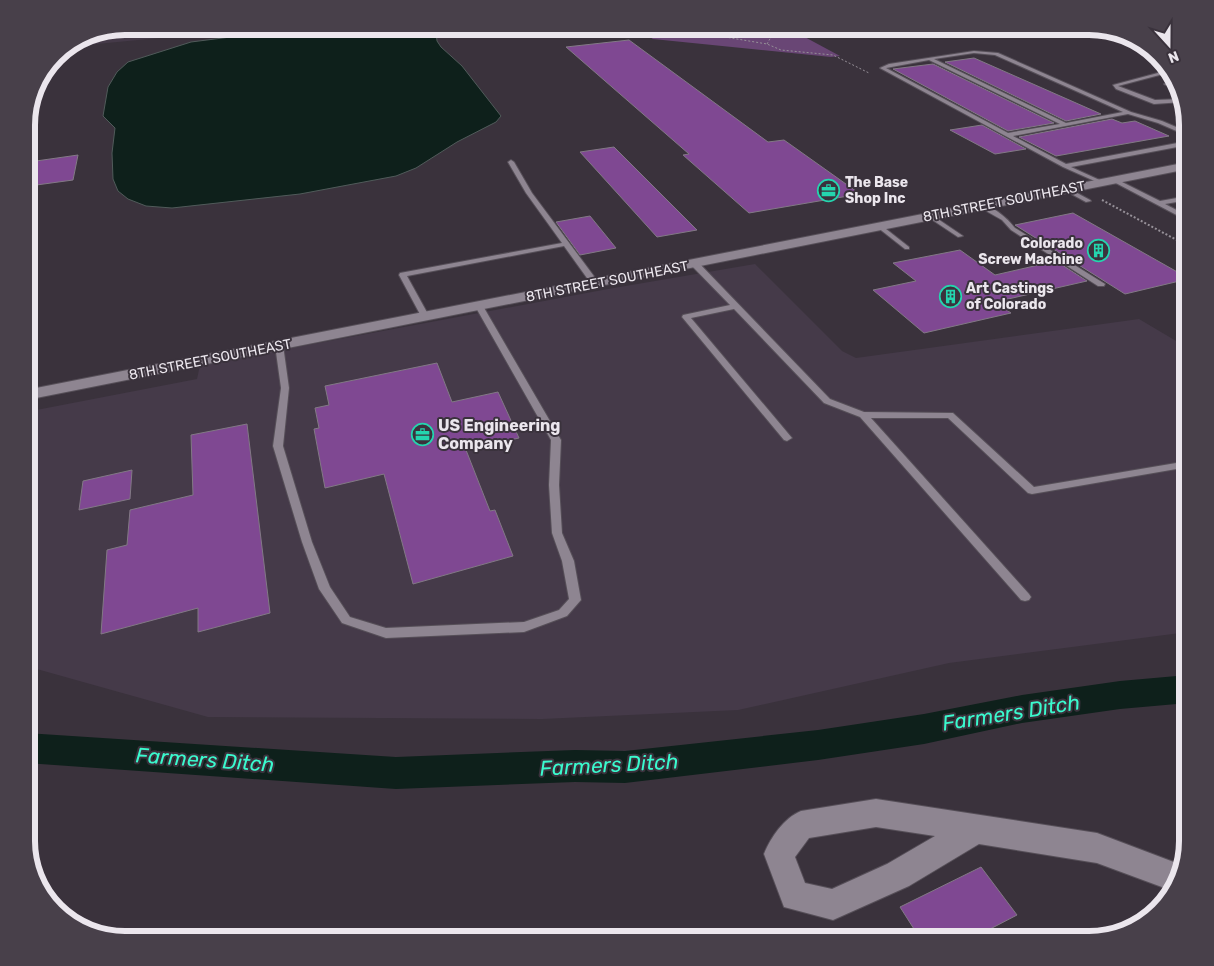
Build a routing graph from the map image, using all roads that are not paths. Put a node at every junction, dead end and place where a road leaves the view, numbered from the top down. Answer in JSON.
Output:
{"nodes":[{"id":1,"x":930,"y":59,"type":"junction"},
{"id":2,"x":1162,"y":73,"type":"edge"},
{"id":3,"x":1175,"y":101,"type":"edge"},
{"id":4,"x":1129,"y":113,"type":"junction"},
{"id":5,"x":1064,"y":124,"type":"junction"},
{"id":6,"x":1179,"y":130,"type":"edge"},
{"id":7,"x":1008,"y":135,"type":"junction"},
{"id":8,"x":1179,"y":144,"type":"edge"},
{"id":9,"x":511,"y":162,"type":"dead end"},
{"id":10,"x":1065,"y":166,"type":"junction"},
{"id":11,"x":1179,"y":167,"type":"edge"},
{"id":12,"x":1108,"y":181,"type":"junction"},
{"id":13,"x":1066,"y":189,"type":"junction"},
{"id":14,"x":1179,"y":200,"type":"edge"},
{"id":15,"x":1088,"y":201,"type":"dead end"},
{"id":16,"x":1161,"y":203,"type":"junction"},
{"id":17,"x":981,"y":206,"type":"junction"},
{"id":18,"x":1179,"y":213,"type":"edge"},
{"id":19,"x":930,"y":216,"type":"junction"},
{"id":20,"x":879,"y":226,"type":"junction"},
{"id":21,"x":960,"y":236,"type":"dead end"},
{"id":22,"x":565,"y":244,"type":"junction"},
{"id":23,"x":907,"y":248,"type":"dead end"},
{"id":24,"x":694,"y":263,"type":"junction"},
{"id":25,"x":596,"y":283,"type":"junction"},
{"id":26,"x":1101,"y":284,"type":"dead end"},
{"id":27,"x":479,"y":306,"type":"junction"},
{"id":28,"x":734,"y":306,"type":"junction"},
{"id":29,"x":425,"y":316,"type":"junction"},
{"id":30,"x":279,"y":345,"type":"junction"},
{"id":31,"x":35,"y":393,"type":"edge"},
{"id":32,"x":863,"y":416,"type":"junction"},
{"id":33,"x":787,"y":438,"type":"dead end"},
{"id":34,"x":1179,"y":466,"type":"edge"},
{"id":35,"x":1025,"y":597,"type":"dead end"},
{"id":36,"x":976,"y":829,"type":"junction"},
{"id":37,"x":1172,"y":876,"type":"edge"}],
"edges":[{"from":1,"to":4,"type":"lane"},
{"from":1,"to":5,"type":"lane"},
{"from":1,"to":7,"type":"lane"},
{"from":2,"to":3,"type":"lane"},
{"from":4,"to":5,"type":"lane"},
{"from":4,"to":6,"type":"lane"},
{"from":5,"to":7,"type":"lane"},
{"from":7,"to":10,"type":"lane"},
{"from":8,"to":10,"type":"lane"},
{"from":9,"to":22,"type":"lane"},
{"from":10,"to":12,"type":"lane"},
{"from":11,"to":12,"type":"street","name":"8TH STREET SOUTHEAST"},
{"from":12,"to":13,"type":"street","name":"8TH STREET SOUTHEAST"},
{"from":12,"to":16,"type":"lane"},
{"from":13,"to":15,"type":"lane"},
{"from":13,"to":17,"type":"street","name":"8TH STREET SOUTHEAST"},
{"from":14,"to":16,"type":"lane"},
{"from":16,"to":18,"type":"lane"},
{"from":17,"to":19,"type":"street","name":"8TH STREET SOUTHEAST"},
{"from":17,"to":26,"type":"lane"},
{"from":19,"to":20,"type":"street","name":"8TH STREET SOUTHEAST"},
{"from":19,"to":21,"type":"lane"},
{"from":20,"to":23,"type":"lane"},
{"from":20,"to":24,"type":"street","name":"8TH STREET SOUTHEAST"},
{"from":22,"to":25,"type":"lane"},
{"from":22,"to":29,"type":"lane"},
{"from":24,"to":25,"type":"street","name":"8TH STREET SOUTHEAST"},
{"from":24,"to":28,"type":"lane"},
{"from":25,"to":27,"type":"street","name":"8TH STREET SOUTHEAST"},
{"from":27,"to":29,"type":"street","name":"8TH STREET SOUTHEAST"},
{"from":27,"to":30,"type":"lane"},
{"from":28,"to":32,"type":"lane"},
{"from":28,"to":33,"type":"lane"},
{"from":29,"to":30,"type":"street","name":"8TH STREET SOUTHEAST"},
{"from":30,"to":31,"type":"street","name":"8TH STREET SOUTHEAST"},
{"from":32,"to":34,"type":"lane"},
{"from":32,"to":35,"type":"lane"},
{"from":36,"to":36,"type":"street"},
{"from":36,"to":37,"type":"street"}]}
